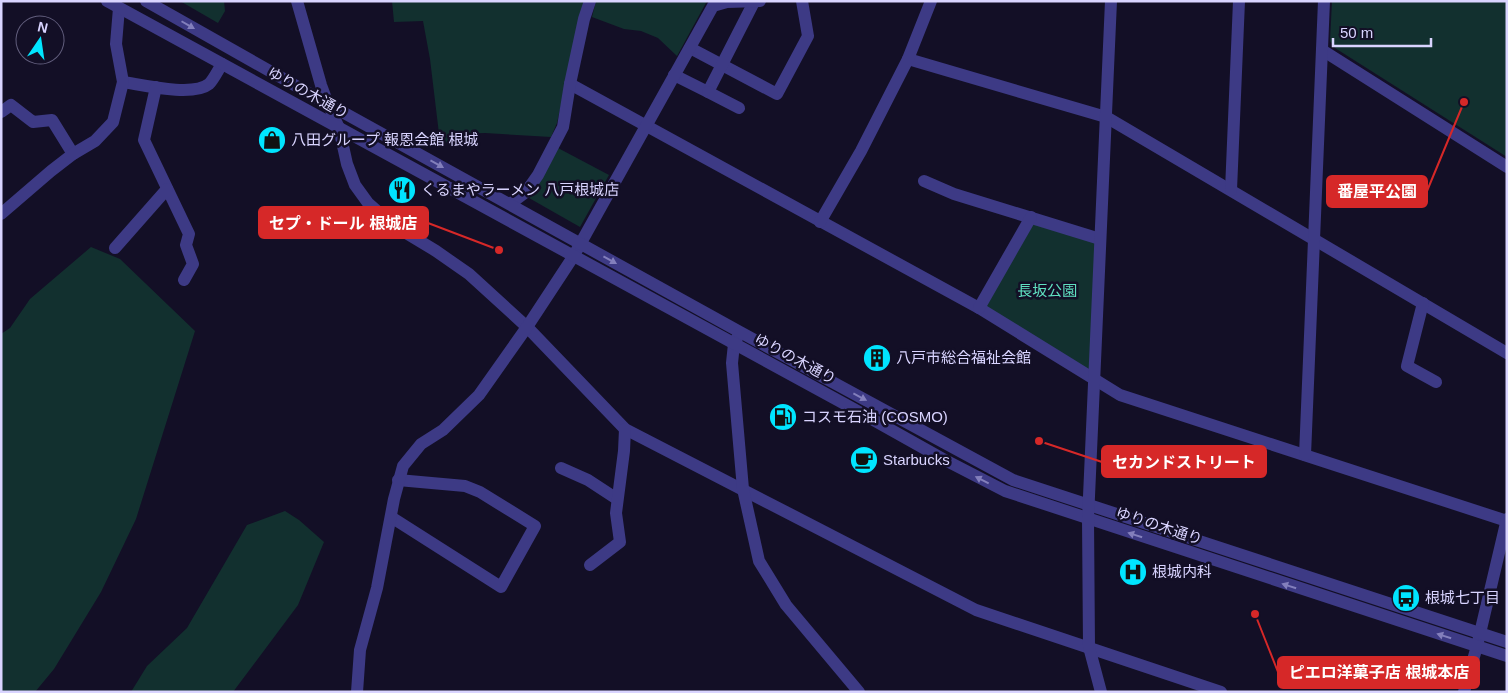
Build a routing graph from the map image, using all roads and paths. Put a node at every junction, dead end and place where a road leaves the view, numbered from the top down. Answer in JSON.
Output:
{"nodes":[{"id":1,"x":107,"y":1,"type":"edge"},
{"id":2,"x":146,"y":1,"type":"edge"},
{"id":3,"x":297,"y":1,"type":"edge"},
{"id":4,"x":590,"y":1,"type":"edge"},
{"id":5,"x":760,"y":1,"type":"edge"},
{"id":6,"x":802,"y":1,"type":"edge"},
{"id":7,"x":931,"y":1,"type":"edge"},
{"id":8,"x":1111,"y":1,"type":"edge"},
{"id":9,"x":1239,"y":1,"type":"edge"},
{"id":10,"x":1324,"y":1,"type":"edge"},
{"id":11,"x":754,"y":2,"type":"edge"},
{"id":12,"x":119,"y":8,"type":"junction"},
{"id":13,"x":690,"y":48,"type":"junction"},
{"id":14,"x":1322,"y":50,"type":"junction"},
{"id":15,"x":908,"y":59,"type":"junction"},
{"id":16,"x":222,"y":64,"type":"junction"},
{"id":17,"x":722,"y":66,"type":"junction"},
{"id":18,"x":674,"y":75,"type":"junction"},
{"id":19,"x":124,"y":82,"type":"junction"},
{"id":20,"x":570,"y":84,"type":"junction"},
{"id":21,"x":156,"y":87,"type":"junction"},
{"id":22,"x":708,"y":92,"type":"junction"},
{"id":23,"x":328,"y":104,"type":"junction"},
{"id":24,"x":739,"y":108,"type":"dead end"},
{"id":25,"x":1,"y":112,"type":"edge"},
{"id":26,"x":1106,"y":117,"type":"junction"},
{"id":27,"x":647,"y":126,"type":"junction"},
{"id":28,"x":339,"y":128,"type":"junction"},
{"id":29,"x":73,"y":154,"type":"junction"},
{"id":30,"x":1507,"y":167,"type":"edge"},
{"id":31,"x":924,"y":181,"type":"dead end"},
{"id":32,"x":167,"y":188,"type":"junction"},
{"id":33,"x":1231,"y":190,"type":"junction"},
{"id":34,"x":510,"y":204,"type":"junction"},
{"id":35,"x":1,"y":214,"type":"edge"},
{"id":36,"x":1031,"y":217,"type":"junction"},
{"id":37,"x":820,"y":222,"type":"junction"},
{"id":38,"x":1100,"y":239,"type":"junction"},
{"id":39,"x":1315,"y":239,"type":"junction"},
{"id":40,"x":580,"y":243,"type":"junction"},
{"id":41,"x":115,"y":248,"type":"dead end"},
{"id":42,"x":573,"y":257,"type":"junction"},
{"id":43,"x":184,"y":280,"type":"dead end"},
{"id":44,"x":1423,"y":304,"type":"junction"},
{"id":45,"x":979,"y":308,"type":"junction"},
{"id":46,"x":527,"y":327,"type":"junction"},
{"id":47,"x":740,"y":332,"type":"junction"},
{"id":48,"x":734,"y":344,"type":"junction"},
{"id":49,"x":1507,"y":353,"type":"edge"},
{"id":50,"x":1094,"y":380,"type":"junction"},
{"id":51,"x":1436,"y":382,"type":"dead end"},
{"id":52,"x":625,"y":429,"type":"junction"},
{"id":53,"x":1305,"y":455,"type":"junction"},
{"id":54,"x":561,"y":468,"type":"dead end"},
{"id":55,"x":398,"y":480,"type":"junction"},
{"id":56,"x":743,"y":489,"type":"junction"},
{"id":57,"x":617,"y":500,"type":"junction"},
{"id":58,"x":1089,"y":505,"type":"junction"},
{"id":59,"x":391,"y":517,"type":"junction"},
{"id":60,"x":1088,"y":519,"type":"junction"},
{"id":61,"x":1507,"y":520,"type":"edge"},
{"id":62,"x":590,"y":565,"type":"dead end"},
{"id":63,"x":1480,"y":633,"type":"junction"},
{"id":64,"x":1507,"y":642,"type":"edge"},
{"id":65,"x":1477,"y":646,"type":"junction"},
{"id":66,"x":1088,"y":647,"type":"junction"},
{"id":67,"x":1507,"y":656,"type":"edge"},
{"id":68,"x":357,"y":692,"type":"edge"},
{"id":69,"x":859,"y":692,"type":"edge"},
{"id":70,"x":1101,"y":692,"type":"edge"},
{"id":71,"x":1221,"y":692,"type":"edge"},
{"id":72,"x":1464,"y":692,"type":"edge"}],
"edges":[{"from":1,"to":12,"type":"street","name":"ゆりの木通り"},
{"from":2,"to":23,"type":"street","name":"ゆりの木通り","one_way":true},
{"from":3,"to":23,"type":"street"},
{"from":4,"to":20,"type":"street"},
{"from":5,"to":11,"type":"street"},
{"from":6,"to":17,"type":"street"},
{"from":7,"to":15,"type":"street"},
{"from":8,"to":26,"type":"street"},
{"from":9,"to":33,"type":"street"},
{"from":10,"to":14,"type":"street"},
{"from":11,"to":13,"type":"street"},
{"from":11,"to":17,"type":"street"},
{"from":12,"to":16,"type":"street","name":"ゆりの木通り"},
{"from":12,"to":19,"type":"street"},
{"from":13,"to":17,"type":"street"},
{"from":13,"to":18,"type":"street"},
{"from":14,"to":30,"type":"street"},
{"from":14,"to":39,"type":"street"},
{"from":15,"to":26,"type":"street"},
{"from":15,"to":37,"type":"street"},
{"from":16,"to":21,"type":"street"},
{"from":16,"to":28,"type":"street","name":"ゆりの木通り"},
{"from":17,"to":22,"type":"street"},
{"from":18,"to":22,"type":"street"},
{"from":18,"to":27,"type":"street"},
{"from":19,"to":21,"type":"street"},
{"from":19,"to":29,"type":"street"},
{"from":20,"to":27,"type":"street"},
{"from":20,"to":34,"type":"street"},
{"from":21,"to":32,"type":"street"},
{"from":22,"to":24,"type":"street"},
{"from":23,"to":28,"type":"street"},
{"from":23,"to":34,"type":"street","name":"ゆりの木通り","one_way":true},
{"from":25,"to":29,"type":"street"},
{"from":26,"to":33,"type":"street"},
{"from":26,"to":38,"type":"street"},
{"from":27,"to":37,"type":"street"},
{"from":27,"to":40,"type":"street"},
{"from":28,"to":42,"type":"street","name":"ゆりの木通り"},
{"from":28,"to":46,"type":"street"},
{"from":29,"to":35,"type":"street"},
{"from":31,"to":36,"type":"street"},
{"from":32,"to":41,"type":"street"},
{"from":32,"to":43,"type":"street"},
{"from":33,"to":39,"type":"street"},
{"from":34,"to":40,"type":"street","name":"ゆりの木通り"},
{"from":36,"to":38,"type":"street"},
{"from":36,"to":45,"type":"street"},
{"from":37,"to":45,"type":"street"},
{"from":38,"to":50,"type":"street"},
{"from":39,"to":44,"type":"street"},
{"from":39,"to":53,"type":"street"},
{"from":40,"to":42,"type":"street"},
{"from":40,"to":47,"type":"street","name":"ゆりの木通り","one_way":true},
{"from":42,"to":46,"type":"street"},
{"from":42,"to":48,"type":"street","name":"ゆりの木通り"},
{"from":44,"to":49,"type":"street"},
{"from":44,"to":51,"type":"street"},
{"from":45,"to":50,"type":"street"},
{"from":46,"to":52,"type":"street"},
{"from":46,"to":55,"type":"street"},
{"from":47,"to":48,"type":"street"},
{"from":47,"to":58,"type":"street","name":"ゆりの木通り","one_way":true},
{"from":48,"to":56,"type":"street"},
{"from":60,"to":48,"type":"street","name":"ゆりの木通り","one_way":true},
{"from":50,"to":53,"type":"street"},
{"from":50,"to":58,"type":"street"},
{"from":52,"to":56,"type":"street"},
{"from":52,"to":57,"type":"street"},
{"from":53,"to":61,"type":"street"},
{"from":54,"to":57,"type":"street"},
{"from":55,"to":59,"type":"street"},
{"from":55,"to":59,"type":"street"},
{"from":56,"to":66,"type":"street"},
{"from":56,"to":69,"type":"street"},
{"from":57,"to":62,"type":"street"},
{"from":58,"to":60,"type":"street"},
{"from":58,"to":63,"type":"street","name":"ゆりの木通り"},
{"from":59,"to":68,"type":"street"},
{"from":65,"to":60,"type":"street","name":"ゆりの木通り","one_way":true},
{"from":60,"to":66,"type":"street"},
{"from":61,"to":63,"type":"street"},
{"from":63,"to":64,"type":"street","name":"ゆりの木通り"},
{"from":63,"to":65,"type":"street"},
{"from":65,"to":67,"type":"street","name":"ゆりの木通り"},
{"from":65,"to":72,"type":"street"},
{"from":66,"to":70,"type":"street"},
{"from":66,"to":71,"type":"street"}]}
